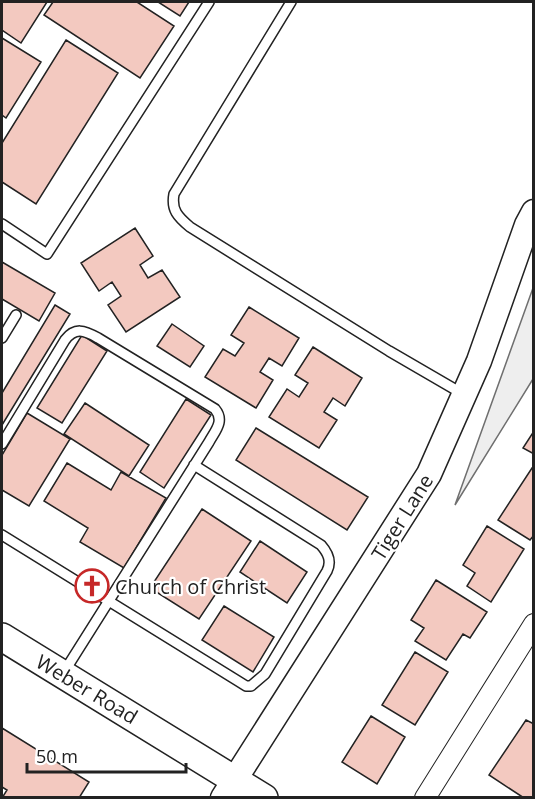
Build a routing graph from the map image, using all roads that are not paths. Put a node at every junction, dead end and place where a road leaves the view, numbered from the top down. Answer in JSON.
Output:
{"nodes":[{"id":1,"x":209,"y":2,"type":"edge"},
{"id":2,"x":291,"y":2,"type":"edge"},
{"id":3,"x":534,"y":212,"type":"edge"},
{"id":4,"x":2,"y":224,"type":"edge"},
{"id":5,"x":16,"y":315,"type":"dead end"},
{"id":6,"x":2,"y":338,"type":"edge"},
{"id":7,"x":464,"y":395,"type":"junction"},
{"id":8,"x":2,"y":444,"type":"edge"},
{"id":9,"x":194,"y":465,"type":"junction"},
{"id":10,"x":2,"y":535,"type":"edge"},
{"id":11,"x":109,"y":601,"type":"junction"},
{"id":12,"x":534,"y":624,"type":"edge"},
{"id":13,"x":2,"y":637,"type":"edge"},
{"id":14,"x":63,"y":675,"type":"junction"},
{"id":15,"x":230,"y":789,"type":"edge"},
{"id":16,"x":264,"y":798,"type":"edge"},
{"id":17,"x":425,"y":798,"type":"edge"}],
"edges":[{"from":1,"to":4,"type":"lane"},
{"from":2,"to":7,"type":"lane"},
{"from":3,"to":7,"type":"street","name":"Tiger Lane"},
{"from":5,"to":6,"type":"lane"},
{"from":7,"to":15,"type":"street","name":"Tiger Lane"},
{"from":8,"to":9,"type":"lane"},
{"from":9,"to":11,"type":"lane"},
{"from":9,"to":11,"type":"lane"},
{"from":10,"to":11,"type":"lane"},
{"from":11,"to":14,"type":"lane"},
{"from":12,"to":17,"type":"street"},
{"from":13,"to":14,"type":"main road","name":"Weber Road"},
{"from":14,"to":15,"type":"main road","name":"Weber Road"},
{"from":15,"to":16,"type":"main road","name":"Weber Road"}]}
